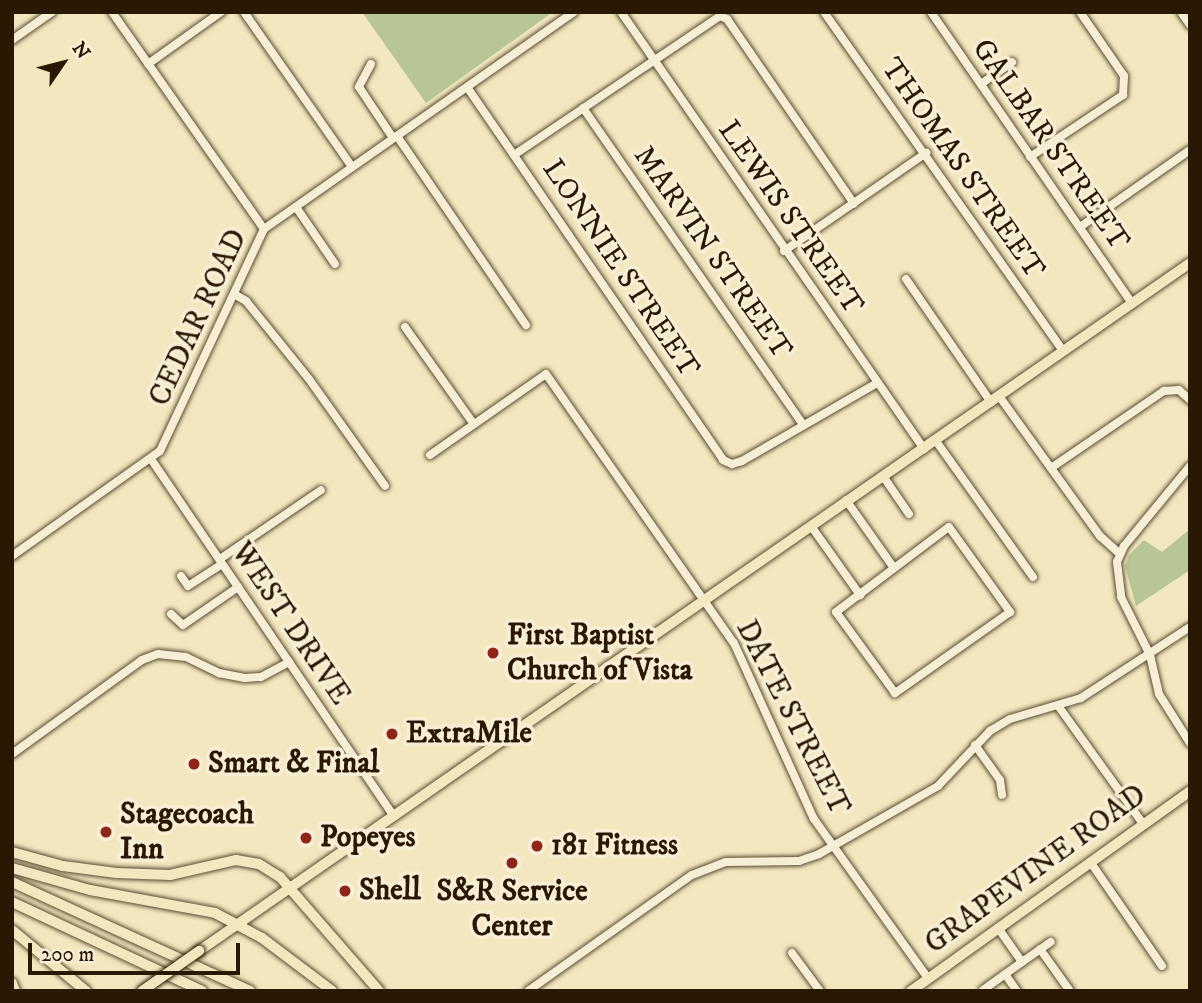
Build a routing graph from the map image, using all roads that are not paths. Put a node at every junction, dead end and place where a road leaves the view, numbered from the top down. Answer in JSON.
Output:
{"nodes":[{"id":1,"x":112,"y":12,"type":"edge"},
{"id":2,"x":221,"y":12,"type":"edge"},
{"id":3,"x":244,"y":12,"type":"edge"},
{"id":4,"x":574,"y":12,"type":"edge"},
{"id":5,"x":621,"y":12,"type":"edge"},
{"id":6,"x":824,"y":12,"type":"edge"},
{"id":7,"x":931,"y":12,"type":"edge"},
{"id":8,"x":1080,"y":12,"type":"edge"},
{"id":9,"x":1181,"y":12,"type":"edge"},
{"id":10,"x":51,"y":13,"type":"edge"},
{"id":11,"x":1190,"y":24,"type":"edge"},
{"id":12,"x":12,"y":40,"type":"edge"},
{"id":13,"x":653,"y":59,"type":"junction"},
{"id":14,"x":1012,"y":62,"type":"dead end"},
{"id":15,"x":148,"y":64,"type":"junction"},
{"id":16,"x":371,"y":64,"type":"dead end"},
{"id":17,"x":981,"y":84,"type":"junction"},
{"id":18,"x":467,"y":86,"type":"junction"},
{"id":19,"x":583,"y":108,"type":"junction"},
{"id":20,"x":395,"y":137,"type":"junction"},
{"id":21,"x":1190,"y":150,"type":"edge"},
{"id":22,"x":926,"y":153,"type":"junction"},
{"id":23,"x":514,"y":155,"type":"junction"},
{"id":24,"x":1030,"y":158,"type":"junction"},
{"id":25,"x":352,"y":167,"type":"junction"},
{"id":26,"x":854,"y":204,"type":"junction"},
{"id":27,"x":296,"y":207,"type":"junction"},
{"id":28,"x":1080,"y":227,"type":"junction"},
{"id":29,"x":264,"y":229,"type":"junction"},
{"id":30,"x":784,"y":251,"type":"junction"},
{"id":31,"x":1190,"y":263,"type":"edge"},
{"id":32,"x":335,"y":264,"type":"dead end"},
{"id":33,"x":906,"y":279,"type":"dead end"},
{"id":34,"x":234,"y":294,"type":"junction"},
{"id":35,"x":1132,"y":303,"type":"junction"},
{"id":36,"x":526,"y":325,"type":"dead end"},
{"id":37,"x":405,"y":327,"type":"dead end"},
{"id":38,"x":1063,"y":351,"type":"junction"},
{"id":39,"x":877,"y":383,"type":"junction"},
{"id":40,"x":995,"y":399,"type":"junction"},
{"id":41,"x":1190,"y":400,"type":"edge"},
{"id":42,"x":473,"y":423,"type":"junction"},
{"id":43,"x":803,"y":425,"type":"junction"},
{"id":44,"x":936,"y":441,"type":"junction"},
{"id":45,"x":924,"y":449,"type":"junction"},
{"id":46,"x":430,"y":455,"type":"dead end"},
{"id":47,"x":151,"y":459,"type":"junction"},
{"id":48,"x":1190,"y":466,"type":"edge"},
{"id":49,"x":1051,"y":468,"type":"junction"},
{"id":50,"x":883,"y":475,"type":"junction"},
{"id":51,"x":385,"y":486,"type":"dead end"},
{"id":52,"x":321,"y":490,"type":"dead end"},
{"id":53,"x":846,"y":500,"type":"junction"},
{"id":54,"x":909,"y":514,"type":"dead end"},
{"id":55,"x":811,"y":526,"type":"junction"},
{"id":56,"x":1119,"y":553,"type":"junction"},
{"id":57,"x":12,"y":556,"type":"edge"},
{"id":58,"x":221,"y":562,"type":"junction"},
{"id":59,"x":894,"y":568,"type":"junction"},
{"id":60,"x":181,"y":576,"type":"dead end"},
{"id":61,"x":1033,"y":577,"type":"dead end"},
{"id":62,"x":238,"y":587,"type":"junction"},
{"id":63,"x":860,"y":595,"type":"junction"},
{"id":64,"x":705,"y":603,"type":"junction"},
{"id":65,"x":171,"y":614,"type":"dead end"},
{"id":66,"x":1190,"y":627,"type":"edge"},
{"id":67,"x":1150,"y":655,"type":"junction"},
{"id":68,"x":289,"y":662,"type":"junction"},
{"id":69,"x":1059,"y":708,"type":"junction"},
{"id":70,"x":1190,"y":726,"type":"edge"},
{"id":71,"x":1181,"y":732,"type":"junction"},
{"id":72,"x":1190,"y":743,"type":"edge"},
{"id":73,"x":975,"y":744,"type":"junction"},
{"id":74,"x":12,"y":754,"type":"edge"},
{"id":75,"x":1190,"y":791,"type":"edge"},
{"id":76,"x":1002,"y":795,"type":"dead end"},
{"id":77,"x":392,"y":814,"type":"junction"},
{"id":78,"x":1143,"y":824,"type":"junction"},
{"id":79,"x":834,"y":846,"type":"junction"},
{"id":80,"x":12,"y":852,"type":"edge"},
{"id":81,"x":1091,"y":863,"type":"junction"},
{"id":82,"x":12,"y":868,"type":"edge"},
{"id":83,"x":12,"y":882,"type":"edge"},
{"id":84,"x":289,"y":887,"type":"junction"},
{"id":85,"x":12,"y":902,"type":"edge"},
{"id":86,"x":236,"y":924,"type":"junction"},
{"id":87,"x":998,"y":928,"type":"junction"},
{"id":88,"x":12,"y":929,"type":"edge"},
{"id":89,"x":1051,"y":942,"type":"dead end"},
{"id":90,"x":1040,"y":949,"type":"junction"},
{"id":91,"x":792,"y":953,"type":"dead end"},
{"id":92,"x":1022,"y":962,"type":"junction"},
{"id":93,"x":1162,"y":967,"type":"dead end"},
{"id":94,"x":1005,"y":974,"type":"junction"},
{"id":95,"x":928,"y":978,"type":"junction"},
{"id":96,"x":12,"y":983,"type":"edge"},
{"id":97,"x":912,"y":990,"type":"edge"},
{"id":98,"x":983,"y":990,"type":"edge"},
{"id":99,"x":15,"y":991,"type":"edge"},
{"id":100,"x":86,"y":991,"type":"edge"},
{"id":101,"x":142,"y":991,"type":"edge"},
{"id":102,"x":202,"y":991,"type":"edge"},
{"id":103,"x":250,"y":991,"type":"edge"},
{"id":104,"x":332,"y":991,"type":"edge"},
{"id":105,"x":379,"y":991,"type":"edge"},
{"id":106,"x":528,"y":991,"type":"edge"},
{"id":107,"x":820,"y":991,"type":"edge"},
{"id":108,"x":1017,"y":991,"type":"edge"},
{"id":109,"x":1070,"y":991,"type":"edge"}],
"edges":[{"from":1,"to":15,"type":"street"},
{"from":2,"to":15,"type":"street"},
{"from":3,"to":25,"type":"street"},
{"from":4,"to":18,"type":"street","name":"CEDAR ROAD"},
{"from":5,"to":13,"type":"street","name":"LEWIS STREET"},
{"from":6,"to":22,"type":"street","name":"THOMAS STREET"},
{"from":7,"to":17,"type":"street","name":"GALBAR STREET"},
{"from":8,"to":24,"type":"street"},
{"from":9,"to":11,"type":"street"},
{"from":10,"to":12,"type":"street"},
{"from":13,"to":19,"type":"street"},
{"from":13,"to":26,"type":"street"},
{"from":13,"to":30,"type":"street","name":"LEWIS STREET"},
{"from":14,"to":17,"type":"street"},
{"from":15,"to":29,"type":"street"},
{"from":16,"to":20,"type":"street"},
{"from":17,"to":24,"type":"street","name":"GALBAR STREET"},
{"from":18,"to":20,"type":"street","name":"CEDAR ROAD"},
{"from":18,"to":23,"type":"street","name":"LONNIE STREET"},
{"from":19,"to":23,"type":"street"},
{"from":19,"to":43,"type":"street","name":"MARVIN STREET"},
{"from":20,"to":25,"type":"street","name":"CEDAR ROAD"},
{"from":20,"to":36,"type":"street"},
{"from":21,"to":28,"type":"street"},
{"from":22,"to":26,"type":"street"},
{"from":22,"to":38,"type":"street","name":"THOMAS STREET"},
{"from":23,"to":43,"type":"street","name":"LONNIE STREET"},
{"from":24,"to":28,"type":"street","name":"GALBAR STREET"},
{"from":25,"to":27,"type":"street","name":"CEDAR ROAD"},
{"from":26,"to":30,"type":"street"},
{"from":27,"to":29,"type":"street","name":"CEDAR ROAD"},
{"from":27,"to":32,"type":"street"},
{"from":28,"to":35,"type":"street","name":"GALBAR STREET"},
{"from":29,"to":34,"type":"street","name":"CEDAR ROAD"},
{"from":30,"to":39,"type":"street","name":"LEWIS STREET"},
{"from":31,"to":35,"type":"main road"},
{"from":33,"to":40,"type":"street"},
{"from":34,"to":47,"type":"street","name":"CEDAR ROAD"},
{"from":34,"to":51,"type":"street"},
{"from":35,"to":38,"type":"main road"},
{"from":37,"to":42,"type":"street"},
{"from":38,"to":40,"type":"main road"},
{"from":39,"to":43,"type":"street"},
{"from":39,"to":45,"type":"street","name":"LEWIS STREET"},
{"from":40,"to":44,"type":"main road"},
{"from":40,"to":49,"type":"street"},
{"from":41,"to":49,"type":"street"},
{"from":42,"to":46,"type":"street"},
{"from":42,"to":64,"type":"street","name":"DATE STREET"},
{"from":44,"to":45,"type":"main road"},
{"from":44,"to":61,"type":"street"},
{"from":45,"to":50,"type":"main road"},
{"from":47,"to":57,"type":"street","name":"CEDAR ROAD"},
{"from":47,"to":58,"type":"street","name":"WEST DRIVE"},
{"from":48,"to":56,"type":"street"},
{"from":49,"to":56,"type":"street"},
{"from":50,"to":53,"type":"main road"},
{"from":50,"to":54,"type":"street"},
{"from":52,"to":58,"type":"street"},
{"from":53,"to":55,"type":"main road"},
{"from":53,"to":59,"type":"street"},
{"from":55,"to":63,"type":"street"},
{"from":55,"to":64,"type":"main road"},
{"from":56,"to":67,"type":"street"},
{"from":58,"to":60,"type":"street"},
{"from":58,"to":62,"type":"street","name":"WEST DRIVE"},
{"from":59,"to":63,"type":"street"},
{"from":59,"to":63,"type":"street"},
{"from":62,"to":65,"type":"street"},
{"from":62,"to":68,"type":"street","name":"WEST DRIVE"},
{"from":64,"to":77,"type":"main road"},
{"from":64,"to":79,"type":"street","name":"DATE STREET"},
{"from":66,"to":67,"type":"street"},
{"from":67,"to":69,"type":"street"},
{"from":67,"to":71,"type":"street"},
{"from":68,"to":74,"type":"street"},
{"from":68,"to":77,"type":"street","name":"WEST DRIVE"},
{"from":69,"to":73,"type":"street"},
{"from":69,"to":78,"type":"street"},
{"from":70,"to":71,"type":"street"},
{"from":71,"to":72,"type":"street"},
{"from":73,"to":76,"type":"street"},
{"from":73,"to":79,"type":"street"},
{"from":75,"to":78,"type":"main road","name":"GRAPEVINE ROAD"},
{"from":77,"to":84,"type":"main road"},
{"from":78,"to":81,"type":"main road","name":"GRAPEVINE ROAD"},
{"from":79,"to":95,"type":"street","name":"DATE STREET"},
{"from":79,"to":106,"type":"street"},
{"from":80,"to":84,"type":"main road"},
{"from":81,"to":87,"type":"main road","name":"GRAPEVINE ROAD"},
{"from":81,"to":93,"type":"street"},
{"from":82,"to":86,"type":"highway"},
{"from":83,"to":103,"type":"highway"},
{"from":84,"to":86,"type":"main road"},
{"from":84,"to":105,"type":"main road"},
{"from":85,"to":102,"type":"highway"},
{"from":86,"to":101,"type":"main road","bridge":true},
{"from":86,"to":104,"type":"highway"},
{"from":87,"to":92,"type":"street"},
{"from":87,"to":95,"type":"main road","name":"GRAPEVINE ROAD"},
{"from":88,"to":100,"type":"highway"},
{"from":89,"to":90,"type":"street"},
{"from":90,"to":92,"type":"street"},
{"from":90,"to":109,"type":"street"},
{"from":91,"to":107,"type":"street"},
{"from":92,"to":94,"type":"street"},
{"from":94,"to":98,"type":"street"},
{"from":94,"to":108,"type":"street"},
{"from":95,"to":97,"type":"main road","name":"GRAPEVINE ROAD"},
{"from":96,"to":99,"type":"main road"}]}
